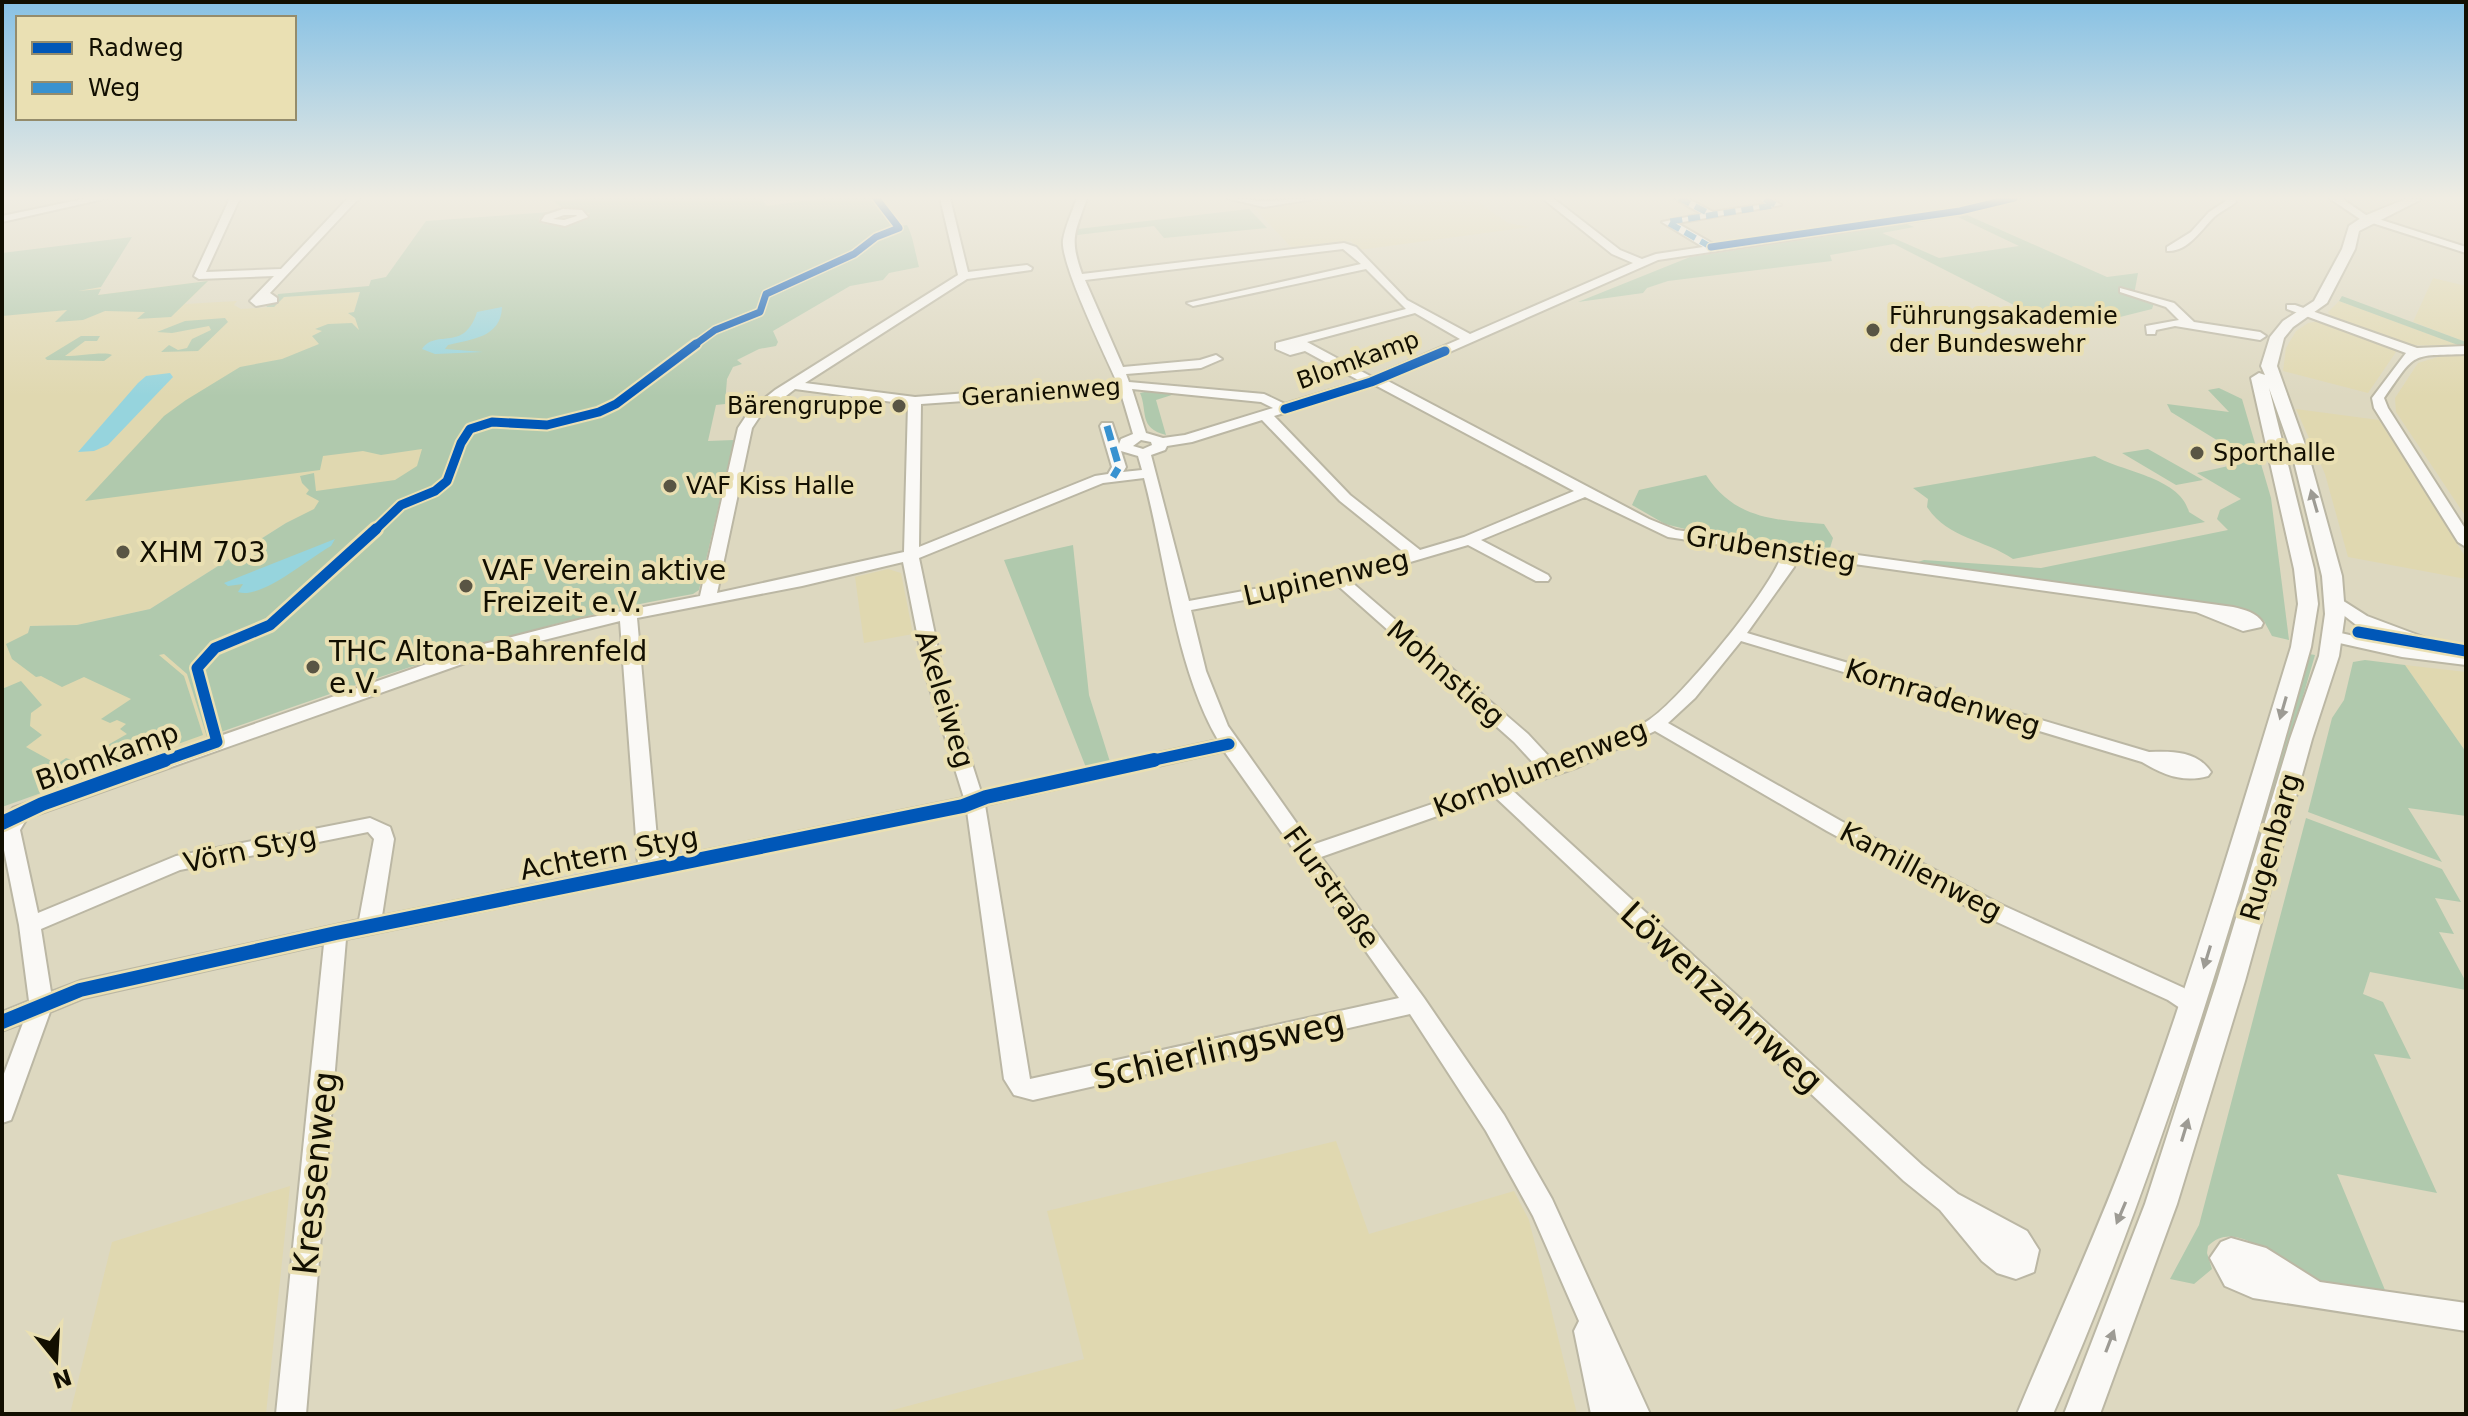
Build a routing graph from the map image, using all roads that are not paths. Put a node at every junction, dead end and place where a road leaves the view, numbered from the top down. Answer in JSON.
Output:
{"nodes":[{"id":1,"x":205,"y":264,"type":"edge"},
{"id":2,"x":291,"y":264,"type":"edge"},
{"id":3,"x":961,"y":264,"type":"edge"},
{"id":4,"x":1074,"y":264,"type":"edge"},
{"id":5,"x":1194,"y":264,"type":"edge"},
{"id":6,"x":1639,"y":264,"type":"edge"},
{"id":7,"x":2341,"y":264,"type":"edge"},
{"id":8,"x":1367,"y":266,"type":"joint"},
{"id":9,"x":1027,"y":268,"type":"dead end"},
{"id":10,"x":283,"y":272,"type":"junction"},
{"id":11,"x":964,"y":276,"type":"junction"},
{"id":12,"x":1078,"y":278,"type":"junction"},
{"id":13,"x":2124,"y":290,"type":"dead end"},
{"id":14,"x":2323,"y":292,"type":"junction"},
{"id":15,"x":263,"y":294,"type":"dead end"},
{"id":16,"x":1193,"y":303,"type":"dead end"},
{"id":17,"x":2291,"y":307,"type":"junction"},
{"id":18,"x":1414,"y":310,"type":"junction"},
{"id":19,"x":2308,"y":312,"type":"junction"},
{"id":20,"x":2190,"y":325,"type":"junction"},
{"id":21,"x":2151,"y":332,"type":"dead end"},
{"id":22,"x":2260,"y":336,"type":"junction"},
{"id":23,"x":1470,"y":339,"type":"junction"},
{"id":24,"x":2466,"y":350,"type":"edge"},
{"id":25,"x":2416,"y":352,"type":"junction"},
{"id":26,"x":1216,"y":359,"type":"dead end"},
{"id":27,"x":1119,"y":371,"type":"junction"},
{"id":28,"x":1373,"y":381,"type":"junction"},
{"id":29,"x":794,"y":385,"type":"junction"},
{"id":30,"x":1125,"y":386,"type":"junction"},
{"id":31,"x":915,"y":401,"type":"junction"},
{"id":32,"x":1285,"y":409,"type":"junction"},
{"id":33,"x":1265,"y":415,"type":"junction"},
{"id":34,"x":1107,"y":426,"type":"dead end"},
{"id":35,"x":1140,"y":436,"type":"junction"},
{"id":36,"x":1160,"y":443,"type":"junction"},
{"id":37,"x":1144,"y":453,"type":"junction"},
{"id":38,"x":1150,"y":473,"type":"junction"},
{"id":39,"x":1113,"y":477,"type":"junction"},
{"id":40,"x":1586,"y":491,"type":"junction"},
{"id":41,"x":1469,"y":540,"type":"junction"},
{"id":42,"x":2466,"y":542,"type":"edge"},
{"id":43,"x":1790,"y":552,"type":"junction"},
{"id":44,"x":912,"y":555,"type":"junction"},
{"id":45,"x":1418,"y":556,"type":"junction"},
{"id":46,"x":1338,"y":578,"type":"junction"},
{"id":47,"x":1542,"y":578,"type":"dead end"},
{"id":48,"x":707,"y":600,"type":"junction"},
{"id":49,"x":2334,"y":600,"type":"junction"},
{"id":50,"x":1182,"y":607,"type":"junction"},
{"id":51,"x":2201,"y":608,"type":"dead end"},
{"id":52,"x":628,"y":614,"type":"junction"},
{"id":53,"x":2322,"y":630,"type":"junction"},
{"id":54,"x":1737,"y":635,"type":"junction"},
{"id":55,"x":2425,"y":644,"type":"junction"},
{"id":56,"x":2466,"y":651,"type":"edge"},
{"id":57,"x":2466,"y":660,"type":"edge"},
{"id":58,"x":1656,"y":724,"type":"junction"},
{"id":59,"x":1229,"y":744,"type":"junction"},
{"id":60,"x":2149,"y":758,"type":"dead end"},
{"id":61,"x":1551,"y":770,"type":"junction"},
{"id":62,"x":1498,"y":789,"type":"junction"},
{"id":63,"x":976,"y":801,"type":"junction"},
{"id":64,"x":1307,"y":854,"type":"junction"},
{"id":65,"x":649,"y":869,"type":"junction"},
{"id":66,"x":30,"y":925,"type":"junction"},
{"id":67,"x":369,"y":926,"type":"junction"},
{"id":68,"x":336,"y":933,"type":"junction"},
{"id":69,"x":1416,"y":1004,"type":"junction"},
{"id":70,"x":41,"y":1005,"type":"junction"},
{"id":71,"x":2192,"y":1007,"type":"junction"},
{"id":72,"x":2,"y":1022,"type":"edge"},
{"id":73,"x":1023,"y":1088,"type":"joint"},
{"id":74,"x":2,"y":1112,"type":"edge"},
{"id":75,"x":1949,"y":1202,"type":"dead end"},
{"id":76,"x":2318,"y":1296,"type":"dead end"},
{"id":77,"x":1581,"y":1297,"type":"junction"},
{"id":78,"x":2466,"y":1317,"type":"edge"},
{"id":79,"x":291,"y":1414,"type":"edge"},
{"id":80,"x":1606,"y":1414,"type":"edge"},
{"id":81,"x":1635,"y":1414,"type":"edge"},
{"id":82,"x":2035,"y":1414,"type":"edge"},
{"id":83,"x":2082,"y":1414,"type":"edge"}],
"edges":[{"from":1,"to":10,"type":"street"},
{"from":2,"to":10,"type":"street"},
{"from":3,"to":11,"type":"street"},
{"from":4,"to":12,"type":"street","name":"Flurstraße"},
{"from":5,"to":12,"type":"street"},
{"from":6,"to":23,"type":"street","name":"Blomkamp"},
{"from":7,"to":14,"type":"main road","name":"Rugenbarg"},
{"from":8,"to":16,"type":"street"},
{"from":8,"to":18,"type":"street"},
{"from":9,"to":11,"type":"street"},
{"from":10,"to":15,"type":"street"},
{"from":11,"to":29,"type":"street"},
{"from":12,"to":27,"type":"street","name":"Flurstraße"},
{"from":13,"to":20,"type":"street"},
{"from":14,"to":17,"type":"main road"},
{"from":14,"to":19,"type":"main road","name":"Rugenbarg"},
{"from":17,"to":19,"type":"street"},
{"from":17,"to":22,"type":"main road"},
{"from":18,"to":23,"type":"street"},
{"from":18,"to":28,"type":"street","name":"Grubenstieg"},
{"from":19,"to":25,"type":"street"},
{"from":49,"to":19,"type":"main road","name":"Rugenbarg","one_way":true},
{"from":20,"to":21,"type":"street"},
{"from":20,"to":22,"type":"street"},
{"from":22,"to":53,"type":"main road","name":"Rugenbarg"},
{"from":23,"to":28,"type":"street","name":"Blomkamp"},
{"from":24,"to":25,"type":"street"},
{"from":25,"to":42,"type":"street"},
{"from":26,"to":27,"type":"street"},
{"from":27,"to":30,"type":"street","name":"Flurstraße"},
{"from":28,"to":32,"type":"street","name":"Blomkamp"},
{"from":28,"to":40,"type":"street","name":"Grubenstieg"},
{"from":29,"to":31,"type":"street","name":"Geranienweg"},
{"from":29,"to":48,"type":"street"},
{"from":30,"to":31,"type":"street","name":"Geranienweg"},
{"from":30,"to":32,"type":"street","name":"Geranienweg"},
{"from":30,"to":35,"type":"street","name":"Flurstraße"},
{"from":31,"to":44,"type":"street","name":"Akeleiweg"},
{"from":32,"to":33,"type":"street","name":"Blomkamp"},
{"from":33,"to":36,"type":"street","name":"Blomkamp"},
{"from":33,"to":45,"type":"street"},
{"from":34,"to":39,"type":"street"},
{"from":35,"to":36,"type":"street"},
{"from":35,"to":37,"type":"street","name":"Flurstraße"},
{"from":36,"to":37,"type":"street"},
{"from":37,"to":38,"type":"street","name":"Flurstraße"},
{"from":38,"to":39,"type":"street","name":"Blomkamp"},
{"from":38,"to":50,"type":"street","name":"Flurstraße"},
{"from":39,"to":44,"type":"street","name":"Blomkamp"},
{"from":40,"to":41,"type":"street","name":"Lupinenweg"},
{"from":40,"to":43,"type":"street","name":"Grubenstieg"},
{"from":41,"to":45,"type":"street","name":"Lupinenweg"},
{"from":41,"to":47,"type":"street"},
{"from":43,"to":51,"type":"street","name":"Grubenstieg"},
{"from":43,"to":54,"type":"street","name":"Kornblumenweg"},
{"from":44,"to":48,"type":"street","name":"Blomkamp"},
{"from":44,"to":63,"type":"street","name":"Akeleiweg"},
{"from":45,"to":46,"type":"street","name":"Lupinenweg"},
{"from":46,"to":50,"type":"street","name":"Lupinenweg"},
{"from":46,"to":61,"type":"street","name":"Mohnstieg"},
{"from":48,"to":52,"type":"street","name":"Blomkamp"},
{"from":49,"to":53,"type":"main road","name":"Rugenbarg"},
{"from":49,"to":55,"type":"street"},
{"from":50,"to":59,"type":"street","name":"Flurstraße"},
{"from":52,"to":65,"type":"street"},
{"from":52,"to":66,"type":"street","name":"Blomkamp"},
{"from":53,"to":55,"type":"street"},
{"from":53,"to":57,"type":"street"},
{"from":53,"to":71,"type":"main road","name":"Rugenbarg","one_way":true},
{"from":83,"to":53,"type":"main road","name":"Rugenbarg","one_way":true},
{"from":54,"to":58,"type":"street","name":"Kornblumenweg"},
{"from":54,"to":60,"type":"street","name":"Kornradenweg"},
{"from":55,"to":56,"type":"street"},
{"from":58,"to":61,"type":"street","name":"Kornblumenweg"},
{"from":58,"to":71,"type":"street","name":"Kamillenweg"},
{"from":59,"to":63,"type":"street","name":"Achtern Styg"},
{"from":59,"to":64,"type":"street","name":"Flurstraße"},
{"from":61,"to":62,"type":"street","name":"Kornblumenweg"},
{"from":62,"to":64,"type":"street","name":"Kornblumenweg"},
{"from":62,"to":75,"type":"street","name":"Löwenzahnweg"},
{"from":63,"to":65,"type":"street","name":"Achtern Styg"},
{"from":63,"to":73,"type":"street","name":"Akeleiweg"},
{"from":64,"to":69,"type":"street","name":"Flurstraße"},
{"from":65,"to":67,"type":"street","name":"Achtern Styg"},
{"from":66,"to":67,"type":"street","name":"Vörn Styg"},
{"from":66,"to":70,"type":"street"},
{"from":67,"to":68,"type":"street","name":"Achtern Styg"},
{"from":68,"to":70,"type":"street","name":"Achtern Styg"},
{"from":68,"to":79,"type":"street","name":"Kressenweg"},
{"from":69,"to":73,"type":"street","name":"Schierlingsweg"},
{"from":69,"to":77,"type":"street","name":"Flurstraße"},
{"from":70,"to":72,"type":"street","name":"Achtern Styg"},
{"from":70,"to":74,"type":"street"},
{"from":71,"to":82,"type":"main road","name":"Rugenbarg","one_way":true},
{"from":76,"to":78,"type":"street"},
{"from":77,"to":80,"type":"street","name":"Flurstraße"},
{"from":77,"to":81,"type":"street","name":"Flurstraße"}]}
